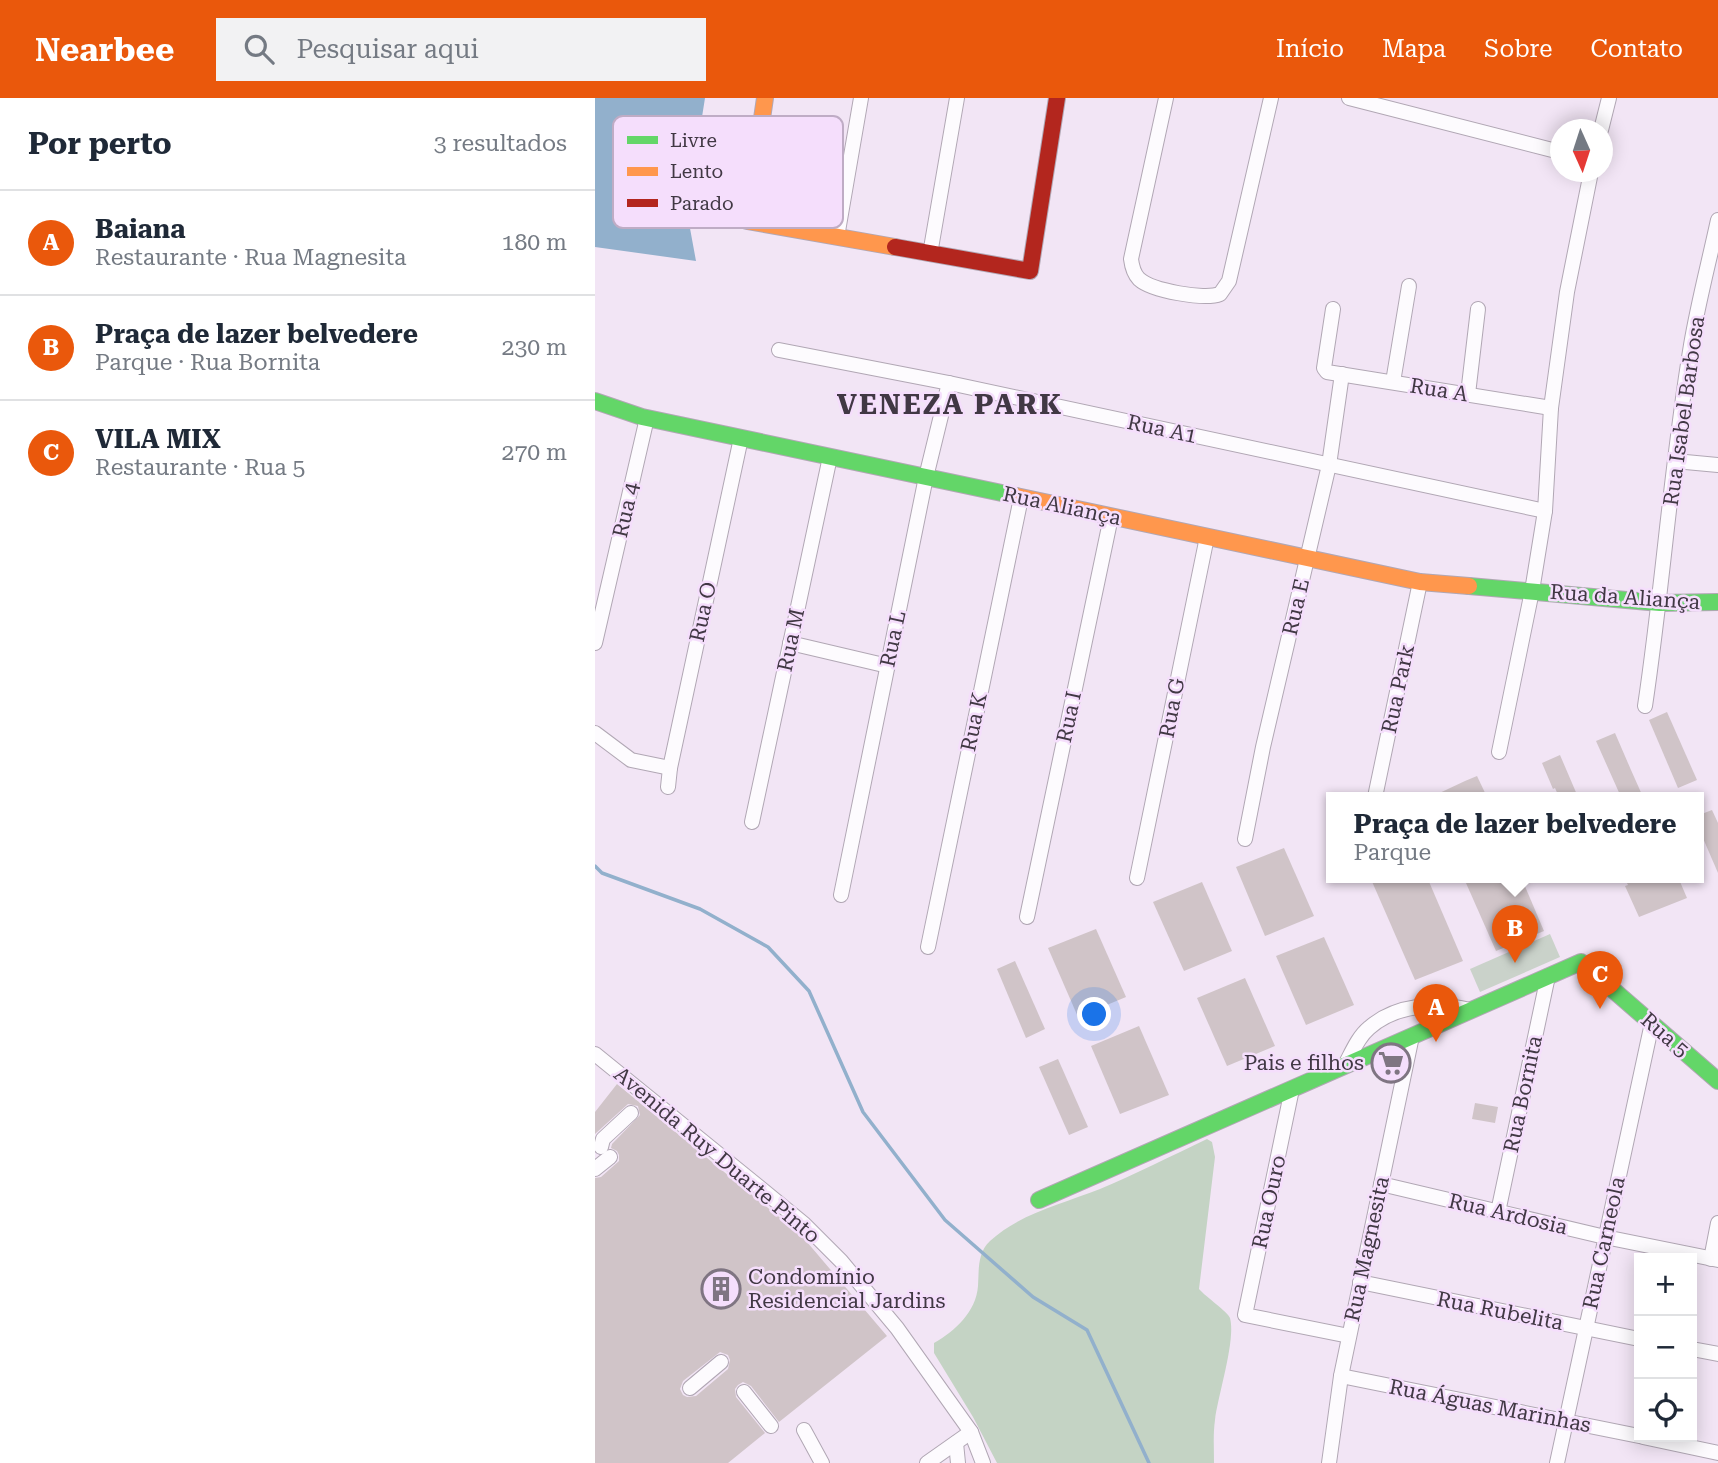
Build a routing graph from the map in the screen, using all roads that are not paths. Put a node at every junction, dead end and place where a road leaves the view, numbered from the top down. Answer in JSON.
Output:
{"nodes":[{"id":1,"x":765,"y":98,"type":"edge"},
{"id":2,"x":861,"y":98,"type":"edge"},
{"id":3,"x":957,"y":98,"type":"edge"},
{"id":4,"x":1057,"y":98,"type":"edge"},
{"id":5,"x":1166,"y":98,"type":"edge"},
{"id":6,"x":1271,"y":98,"type":"edge"},
{"id":7,"x":1349,"y":98,"type":"edge"},
{"id":8,"x":1609,"y":98,"type":"edge"},
{"id":9,"x":762,"y":116,"type":"edge"},
{"id":10,"x":1604,"y":119,"type":"edge"},
{"id":11,"x":1550,"y":149,"type":"edge"},
{"id":12,"x":1589,"y":182,"type":"edge"},
{"id":13,"x":843,"y":202,"type":"edge"},
{"id":14,"x":1718,"y":220,"type":"edge"},
{"id":15,"x":786,"y":228,"type":"edge"},
{"id":16,"x":839,"y":228,"type":"edge"},
{"id":17,"x":837,"y":237,"type":"junction"},
{"id":18,"x":930,"y":254,"type":"junction"},
{"id":19,"x":1409,"y":286,"type":"dead end"},
{"id":20,"x":1333,"y":309,"type":"dead end"},
{"id":21,"x":1478,"y":309,"type":"dead end"},
{"id":22,"x":779,"y":350,"type":"dead end"},
{"id":23,"x":1334,"y":373,"type":"junction"},
{"id":24,"x":1393,"y":382,"type":"junction"},
{"id":25,"x":949,"y":383,"type":"junction"},
{"id":26,"x":1468,"y":394,"type":"junction"},
{"id":27,"x":595,"y":401,"type":"edge"},
{"id":28,"x":1551,"y":408,"type":"junction"},
{"id":29,"x":647,"y":418,"type":"junction"},
{"id":30,"x":741,"y":438,"type":"junction"},
{"id":31,"x":830,"y":457,"type":"junction"},
{"id":32,"x":1675,"y":461,"type":"junction"},
{"id":33,"x":1329,"y":465,"type":"junction"},
{"id":34,"x":1718,"y":465,"type":"edge"},
{"id":35,"x":926,"y":477,"type":"junction"},
{"id":36,"x":1021,"y":498,"type":"junction"},
{"id":37,"x":1545,"y":511,"type":"junction"},
{"id":38,"x":1111,"y":517,"type":"junction"},
{"id":39,"x":1207,"y":537,"type":"junction"},
{"id":40,"x":1308,"y":558,"type":"junction"},
{"id":41,"x":1420,"y":582,"type":"junction"},
{"id":42,"x":1532,"y":591,"type":"junction"},
{"id":43,"x":1660,"y":603,"type":"junction"},
{"id":44,"x":1714,"y":606,"type":"edge"},
{"id":45,"x":595,"y":643,"type":"edge"},
{"id":46,"x":790,"y":643,"type":"junction"},
{"id":47,"x":888,"y":666,"type":"junction"},
{"id":48,"x":1645,"y":706,"type":"dead end"},
{"id":49,"x":595,"y":733,"type":"edge"},
{"id":50,"x":1499,"y":752,"type":"dead end"},
{"id":51,"x":670,"y":768,"type":"junction"},
{"id":52,"x":668,"y":787,"type":"dead end"},
{"id":53,"x":1376,"y":792,"type":"edge"},
{"id":54,"x":752,"y":822,"type":"dead end"},
{"id":55,"x":1245,"y":839,"type":"dead end"},
{"id":56,"x":1137,"y":878,"type":"dead end"},
{"id":57,"x":841,"y":895,"type":"dead end"},
{"id":58,"x":1027,"y":917,"type":"dead end"},
{"id":59,"x":927,"y":947,"type":"dead end"},
{"id":60,"x":1548,"y":976,"type":"junction"},
{"id":61,"x":1407,"y":1009,"type":"junction"},
{"id":62,"x":1470,"y":1010,"type":"junction"},
{"id":63,"x":1383,"y":1018,"type":"junction"},
{"id":64,"x":1652,"y":1023,"type":"junction"},
{"id":65,"x":1415,"y":1034,"type":"junction"},
{"id":66,"x":1394,"y":1044,"type":"junction"},
{"id":67,"x":595,"y":1054,"type":"edge"},
{"id":68,"x":1346,"y":1065,"type":"junction"},
{"id":69,"x":1718,"y":1081,"type":"edge"},
{"id":70,"x":1292,"y":1089,"type":"junction"},
{"id":71,"x":631,"y":1113,"type":"dead end"},
{"id":72,"x":595,"y":1169,"type":"edge"},
{"id":73,"x":1381,"y":1184,"type":"junction"},
{"id":74,"x":1038,"y":1199,"type":"dead end"},
{"id":75,"x":1498,"y":1212,"type":"junction"},
{"id":76,"x":1718,"y":1223,"type":"edge"},
{"id":77,"x":1605,"y":1237,"type":"junction"},
{"id":78,"x":1715,"y":1260,"type":"edge"},
{"id":79,"x":1360,"y":1282,"type":"junction"},
{"id":80,"x":1586,"y":1328,"type":"junction"},
{"id":81,"x":1349,"y":1336,"type":"junction"},
{"id":82,"x":1634,"y":1338,"type":"edge"},
{"id":83,"x":1697,"y":1350,"type":"edge"},
{"id":84,"x":1718,"y":1354,"type":"edge"},
{"id":85,"x":721,"y":1362,"type":"dead end"},
{"id":86,"x":1341,"y":1376,"type":"junction"},
{"id":87,"x":690,"y":1388,"type":"dead end"},
{"id":88,"x":744,"y":1392,"type":"dead end"},
{"id":89,"x":1566,"y":1420,"type":"junction"},
{"id":90,"x":771,"y":1426,"type":"dead end"},
{"id":91,"x":804,"y":1430,"type":"dead end"},
{"id":92,"x":971,"y":1432,"type":"junction"},
{"id":93,"x":1634,"y":1435,"type":"edge"},
{"id":94,"x":1668,"y":1442,"type":"edge"},
{"id":95,"x":956,"y":1443,"type":"junction"},
{"id":96,"x":1718,"y":1453,"type":"edge"},
{"id":97,"x":823,"y":1463,"type":"edge"},
{"id":98,"x":927,"y":1463,"type":"edge"},
{"id":99,"x":958,"y":1463,"type":"edge"},
{"id":100,"x":983,"y":1463,"type":"edge"},
{"id":101,"x":1329,"y":1463,"type":"edge"},
{"id":102,"x":1557,"y":1463,"type":"edge"}],
"edges":[{"from":1,"to":9,"type":"street"},
{"from":2,"to":13,"type":"street"},
{"from":3,"to":18,"type":"street"},
{"from":4,"to":18,"type":"street"},
{"from":5,"to":6,"type":"street"},
{"from":7,"to":11,"type":"street"},
{"from":8,"to":10,"type":"street"},
{"from":12,"to":28,"type":"street"},
{"from":14,"to":32,"type":"street","name":"Rua Isabel Barbosa"},
{"from":15,"to":17,"type":"street"},
{"from":16,"to":17,"type":"street"},
{"from":17,"to":18,"type":"street"},
{"from":19,"to":24,"type":"street"},
{"from":20,"to":23,"type":"street","name":"Rua E"},
{"from":21,"to":26,"type":"street"},
{"from":22,"to":25,"type":"street","name":"Rua A1"},
{"from":23,"to":24,"type":"street","name":"Rua A"},
{"from":23,"to":33,"type":"street","name":"Rua E"},
{"from":24,"to":26,"type":"street","name":"Rua A"},
{"from":25,"to":33,"type":"street","name":"Rua A1"},
{"from":25,"to":35,"type":"street","name":"Rua L"},
{"from":26,"to":28,"type":"street","name":"Rua A"},
{"from":27,"to":29,"type":"street","name":"Rua Aliança"},
{"from":28,"to":37,"type":"street"},
{"from":29,"to":30,"type":"street","name":"Rua Aliança"},
{"from":29,"to":45,"type":"street","name":"Rua 4"},
{"from":30,"to":31,"type":"street","name":"Rua Aliança"},
{"from":30,"to":51,"type":"street","name":"Rua O"},
{"from":31,"to":35,"type":"street","name":"Rua Aliança"},
{"from":31,"to":46,"type":"street","name":"Rua M"},
{"from":32,"to":34,"type":"street"},
{"from":32,"to":43,"type":"street","name":"Rua Isabel Barbosa"},
{"from":33,"to":37,"type":"street","name":"Rua A1"},
{"from":33,"to":40,"type":"street","name":"Rua E"},
{"from":35,"to":36,"type":"street","name":"Rua Aliança"},
{"from":35,"to":47,"type":"street","name":"Rua L"},
{"from":36,"to":38,"type":"street","name":"Rua Aliança"},
{"from":36,"to":59,"type":"street","name":"Rua K"},
{"from":37,"to":42,"type":"street"},
{"from":38,"to":39,"type":"street","name":"Rua Aliança"},
{"from":38,"to":58,"type":"street","name":"Rua I"},
{"from":39,"to":40,"type":"street","name":"Rua Aliança"},
{"from":39,"to":56,"type":"street","name":"Rua G"},
{"from":40,"to":41,"type":"street","name":"Rua Aliança"},
{"from":40,"to":55,"type":"street","name":"Rua E"},
{"from":41,"to":42,"type":"street","name":"Rua Aliança"},
{"from":41,"to":53,"type":"street","name":"Rua Park"},
{"from":42,"to":43,"type":"street","name":"Rua da Aliança"},
{"from":42,"to":50,"type":"street"},
{"from":43,"to":44,"type":"street","name":"Rua da Aliança"},
{"from":43,"to":48,"type":"street","name":"Rua Isabel Barbosa"},
{"from":46,"to":47,"type":"street"},
{"from":46,"to":54,"type":"street","name":"Rua M"},
{"from":47,"to":57,"type":"street","name":"Rua L"},
{"from":49,"to":51,"type":"street"},
{"from":51,"to":52,"type":"street","name":"Rua O"},
{"from":60,"to":62,"type":"street"},
{"from":60,"to":64,"type":"street","name":"Rua 5"},
{"from":60,"to":75,"type":"street","name":"Rua Bornita"},
{"from":61,"to":62,"type":"street"},
{"from":61,"to":63,"type":"street"},
{"from":61,"to":65,"type":"street"},
{"from":62,"to":65,"type":"street"},
{"from":63,"to":66,"type":"street"},
{"from":63,"to":68,"type":"street"},
{"from":64,"to":69,"type":"street","name":"Rua 5"},
{"from":64,"to":77,"type":"street","name":"Rua Carneola"},
{"from":65,"to":66,"type":"street"},
{"from":65,"to":73,"type":"street","name":"Rua Magnesita"},
{"from":66,"to":68,"type":"street"},
{"from":67,"to":92,"type":"street","name":"Avenida Ruy Duarte Pinto"},
{"from":68,"to":70,"type":"street"},
{"from":70,"to":74,"type":"street"},
{"from":70,"to":81,"type":"street","name":"Rua Ouro"},
{"from":71,"to":72,"type":"street"},
{"from":73,"to":75,"type":"street","name":"Rua Ardosia"},
{"from":73,"to":79,"type":"street","name":"Rua Magnesita"},
{"from":75,"to":77,"type":"street","name":"Rua Ardosia"},
{"from":76,"to":78,"type":"street"},
{"from":77,"to":78,"type":"street","name":"Rua Ardosia"},
{"from":77,"to":80,"type":"street","name":"Rua Carneola"},
{"from":79,"to":80,"type":"street","name":"Rua Rubelita"},
{"from":79,"to":81,"type":"street","name":"Rua Magnesita"},
{"from":80,"to":82,"type":"street","name":"Rua Rubelita"},
{"from":80,"to":89,"type":"street","name":"Rua Carneola"},
{"from":81,"to":86,"type":"street","name":"Rua Magnesita"},
{"from":83,"to":84,"type":"street"},
{"from":85,"to":87,"type":"street"},
{"from":86,"to":89,"type":"street","name":"Rua Águas Marinhas"},
{"from":86,"to":101,"type":"street","name":"Rua Magnesita"},
{"from":88,"to":90,"type":"street"},
{"from":89,"to":93,"type":"street","name":"Rua Águas Marinhas"},
{"from":89,"to":102,"type":"street","name":"Rua Carneola"},
{"from":91,"to":97,"type":"street"},
{"from":92,"to":95,"type":"street"},
{"from":92,"to":100,"type":"street","name":"Avenida Ruy Duarte Pinto"},
{"from":94,"to":96,"type":"street","name":"Rua Águas Marinhas"},
{"from":95,"to":98,"type":"street"},
{"from":95,"to":99,"type":"street"}]}
